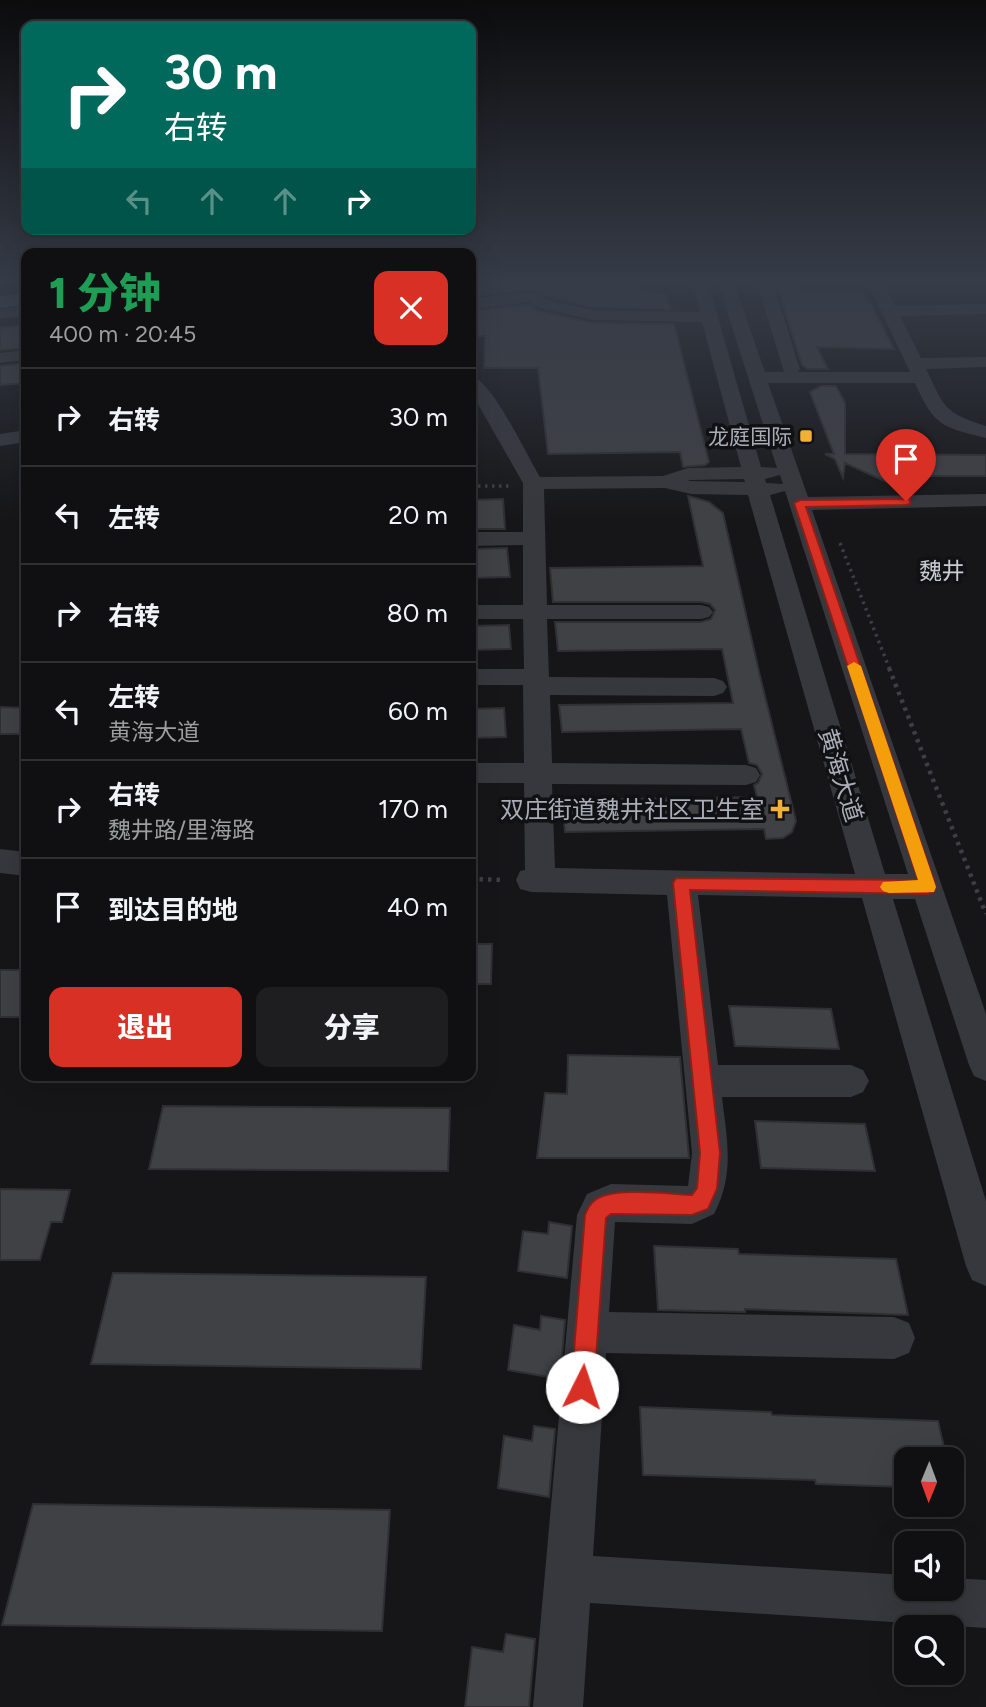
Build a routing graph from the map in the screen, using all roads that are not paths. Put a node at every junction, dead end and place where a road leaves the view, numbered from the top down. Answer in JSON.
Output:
{"nodes":[{"id":1,"x":722,"y":363,"type":"edge"},
{"id":2,"x":753,"y":363,"type":"edge"},
{"id":3,"x":788,"y":363,"type":"edge"},
{"id":4,"x":914,"y":363,"type":"edge"},
{"id":5,"x":980,"y":363,"type":"edge"},
{"id":6,"x":790,"y":369,"type":"junction"},
{"id":7,"x":917,"y":370,"type":"junction"},
{"id":8,"x":756,"y":373,"type":"junction"},
{"id":9,"x":476,"y":386,"type":"edge"},
{"id":10,"x":986,"y":432,"type":"edge"},
{"id":11,"x":21,"y":437,"type":"edge"},
{"id":12,"x":0,"y":440,"type":"edge"},
{"id":13,"x":755,"y":481,"type":"junction"},
{"id":14,"x":533,"y":485,"type":"junction"},
{"id":15,"x":794,"y":489,"type":"junction"},
{"id":16,"x":986,"y":500,"type":"edge"},
{"id":17,"x":534,"y":538,"type":"junction"},
{"id":18,"x":476,"y":539,"type":"edge"},
{"id":19,"x":535,"y":611,"type":"junction"},
{"id":20,"x":476,"y":612,"type":"edge"},
{"id":21,"x":701,"y":612,"type":"dead end"},
{"id":22,"x":476,"y":677,"type":"edge"},
{"id":23,"x":536,"y":681,"type":"junction"},
{"id":24,"x":714,"y":687,"type":"dead end"},
{"id":25,"x":537,"y":772,"type":"junction"},
{"id":26,"x":476,"y":773,"type":"edge"},
{"id":27,"x":746,"y":775,"type":"dead end"},
{"id":28,"x":0,"y":861,"type":"edge"},
{"id":29,"x":21,"y":863,"type":"edge"},
{"id":30,"x":681,"y":883,"type":"junction"},
{"id":31,"x":874,"y":886,"type":"junction"},
{"id":32,"x":928,"y":887,"type":"junction"},
{"id":33,"x":986,"y":1065,"type":"edge"},
{"id":34,"x":702,"y":1081,"type":"junction"},
{"id":35,"x":851,"y":1081,"type":"dead end"},
{"id":36,"x":986,"y":1266,"type":"edge"},
{"id":37,"x":586,"y":1332,"type":"junction"},
{"id":38,"x":894,"y":1338,"type":"dead end"},
{"id":39,"x":569,"y":1578,"type":"junction"},
{"id":40,"x":986,"y":1604,"type":"edge"},
{"id":41,"x":558,"y":1707,"type":"edge"}],
"edges":[{"from":1,"to":13,"type":"street","name":"黄海大道"},
{"from":2,"to":8,"type":"street","name":"黄海大道"},
{"from":3,"to":6,"type":"street"},
{"from":4,"to":7,"type":"street"},
{"from":5,"to":7,"type":"street"},
{"from":6,"to":7,"type":"street"},
{"from":6,"to":8,"type":"street"},
{"from":7,"to":8,"type":"street"},
{"from":7,"to":10,"type":"street"},
{"from":8,"to":15,"type":"street","name":"黄海大道"},
{"from":9,"to":14,"type":"street"},
{"from":11,"to":12,"type":"street"},
{"from":13,"to":14,"type":"street"},
{"from":13,"to":15,"type":"street"},
{"from":13,"to":31,"type":"street","name":"黄海大道"},
{"from":14,"to":17,"type":"street"},
{"from":15,"to":16,"type":"street"},
{"from":15,"to":32,"type":"street","name":"黄海大道"},
{"from":17,"to":18,"type":"street"},
{"from":17,"to":19,"type":"street"},
{"from":19,"to":20,"type":"street"},
{"from":19,"to":21,"type":"street"},
{"from":19,"to":23,"type":"street"},
{"from":22,"to":23,"type":"street"},
{"from":23,"to":24,"type":"street"},
{"from":23,"to":25,"type":"street"},
{"from":25,"to":26,"type":"street"},
{"from":25,"to":27,"type":"street"},
{"from":25,"to":30,"type":"street"},
{"from":28,"to":29,"type":"street"},
{"from":30,"to":31,"type":"street"},
{"from":30,"to":34,"type":"street"},
{"from":31,"to":32,"type":"street"},
{"from":31,"to":36,"type":"street","name":"黄海大道"},
{"from":32,"to":33,"type":"street","name":"黄海大道"},
{"from":34,"to":35,"type":"street"},
{"from":34,"to":37,"type":"street"},
{"from":37,"to":38,"type":"street"},
{"from":37,"to":39,"type":"street"},
{"from":39,"to":40,"type":"street"},
{"from":39,"to":41,"type":"street"}]}
